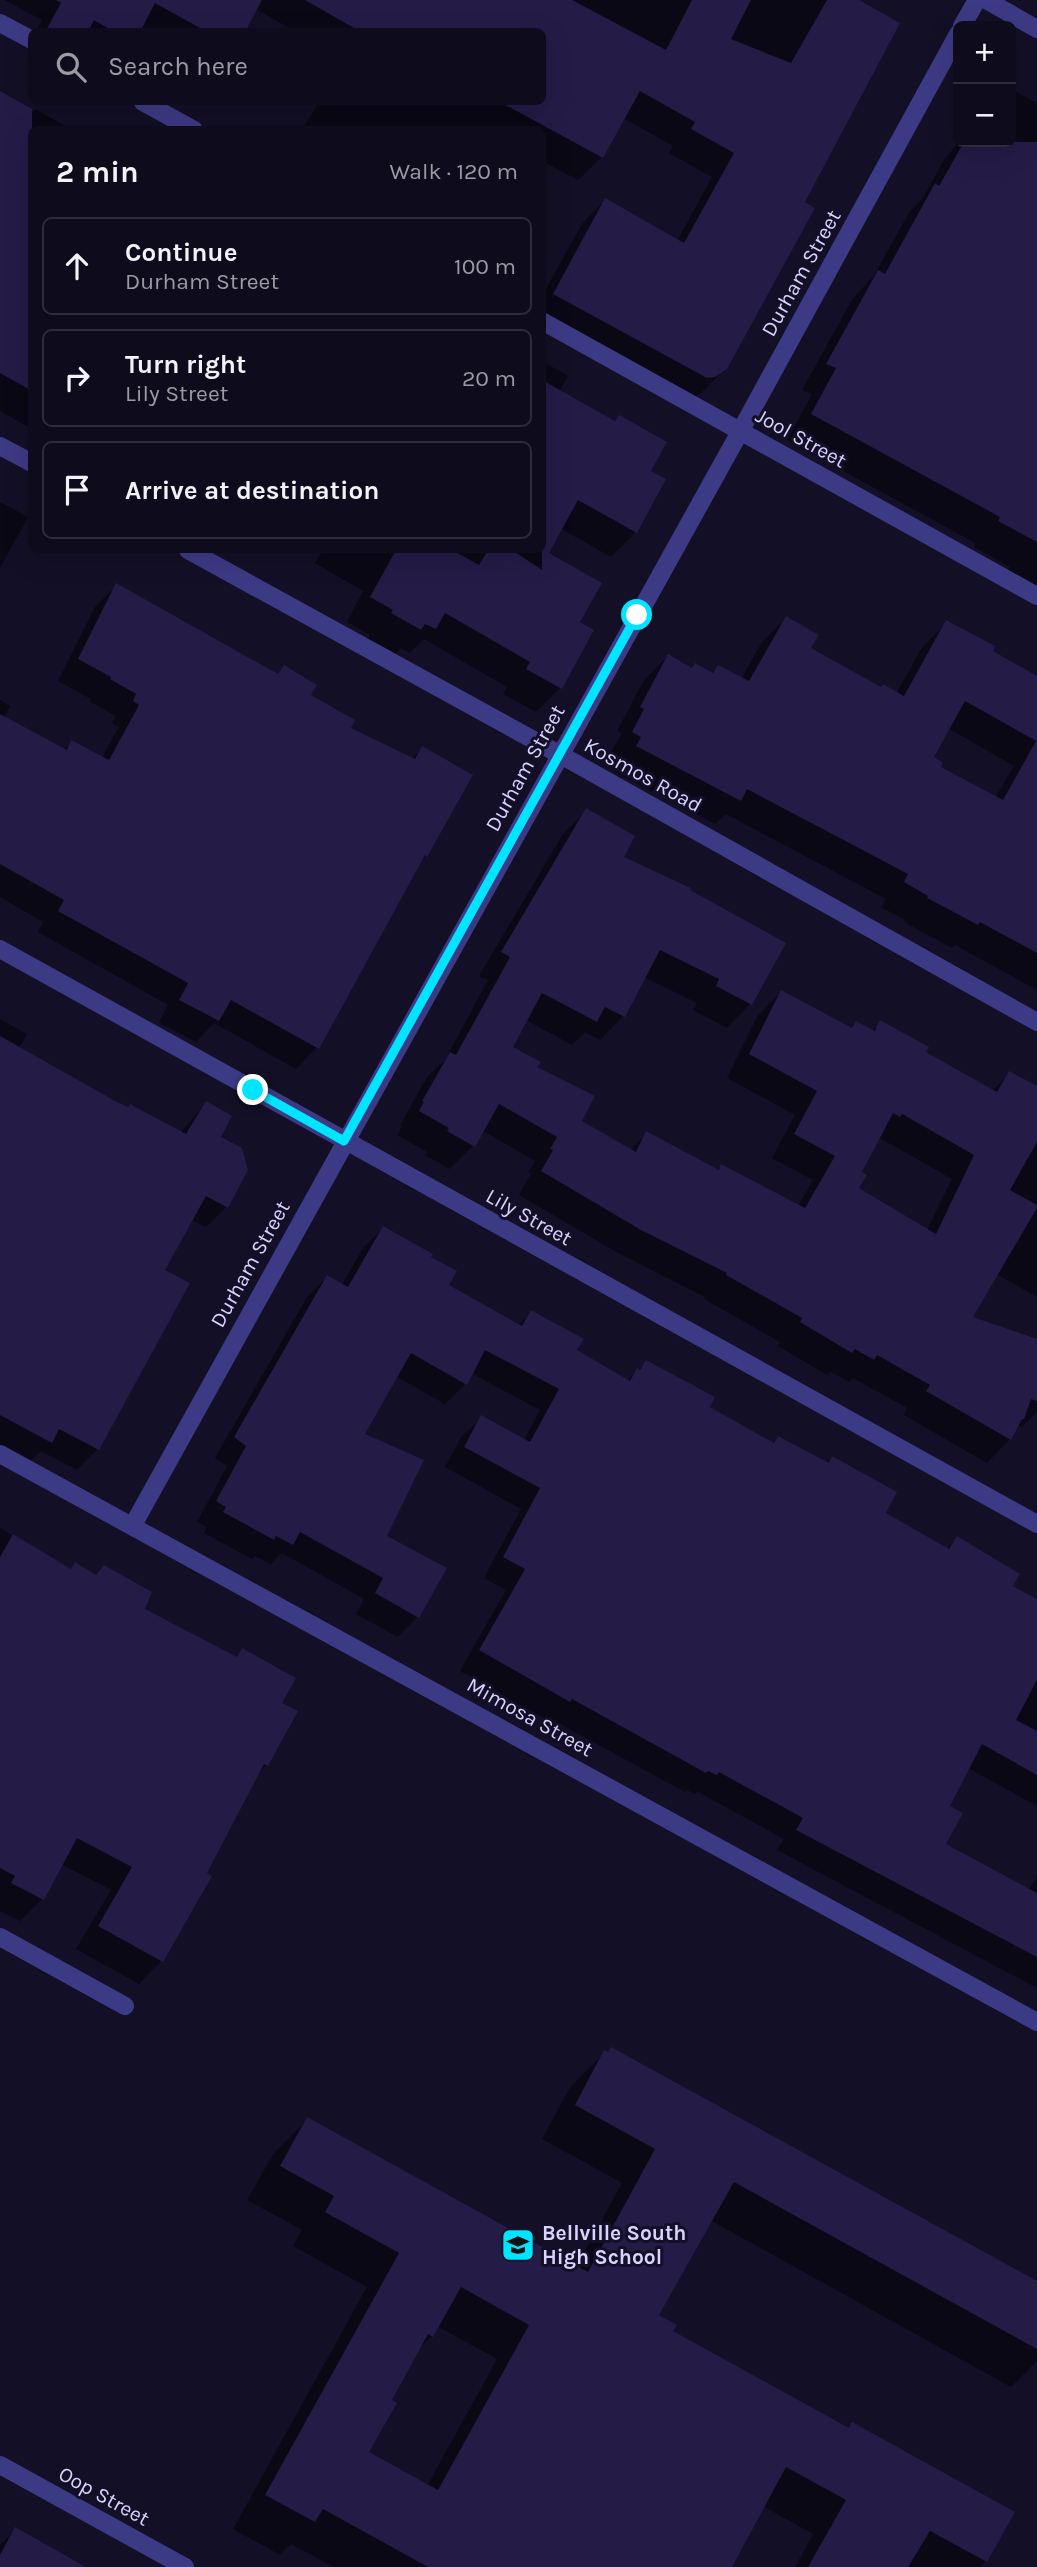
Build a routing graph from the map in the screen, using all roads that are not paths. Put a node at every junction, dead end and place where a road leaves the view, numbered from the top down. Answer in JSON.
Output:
{"nodes":[{"id":1,"x":977,"y":0,"type":"edge"},
{"id":2,"x":986,"y":0,"type":"edge"},
{"id":3,"x":965,"y":21,"type":"edge"},
{"id":4,"x":0,"y":23,"type":"edge"},
{"id":5,"x":1037,"y":29,"type":"edge"},
{"id":6,"x":28,"y":38,"type":"edge"},
{"id":7,"x":953,"y":43,"type":"edge"},
{"id":8,"x":148,"y":105,"type":"edge"},
{"id":9,"x":187,"y":126,"type":"edge"},
{"id":10,"x":546,"y":323,"type":"edge"},
{"id":11,"x":741,"y":430,"type":"junction"},
{"id":12,"x":0,"y":446,"type":"edge"},
{"id":13,"x":28,"y":461,"type":"edge"},
{"id":14,"x":193,"y":553,"type":"edge"},
{"id":15,"x":1037,"y":596,"type":"edge"},
{"id":16,"x":559,"y":754,"type":"junction"},
{"id":17,"x":0,"y":949,"type":"edge"},
{"id":18,"x":1037,"y":1022,"type":"edge"},
{"id":19,"x":344,"y":1141,"type":"junction"},
{"id":20,"x":0,"y":1454,"type":"edge"},
{"id":21,"x":1037,"y":1524,"type":"edge"},
{"id":22,"x":133,"y":1525,"type":"junction"},
{"id":23,"x":0,"y":1937,"type":"edge"},
{"id":24,"x":125,"y":2006,"type":"dead end"},
{"id":25,"x":1037,"y":2022,"type":"edge"},
{"id":26,"x":0,"y":2465,"type":"edge"},
{"id":27,"x":185,"y":2567,"type":"edge"}],
"edges":[{"from":1,"to":3,"type":"street"},
{"from":2,"to":5,"type":"street"},
{"from":4,"to":6,"type":"street"},
{"from":7,"to":11,"type":"street","name":"Durham Street"},
{"from":8,"to":9,"type":"street"},
{"from":10,"to":11,"type":"street","name":"Jool Street"},
{"from":11,"to":15,"type":"street","name":"Jool Street"},
{"from":11,"to":16,"type":"street","name":"Durham Street"},
{"from":12,"to":13,"type":"street"},
{"from":14,"to":16,"type":"street","name":"Kosmos Road"},
{"from":16,"to":18,"type":"street","name":"Kosmos Road"},
{"from":16,"to":19,"type":"street","name":"Durham Street"},
{"from":17,"to":19,"type":"street","name":"Lily Street"},
{"from":19,"to":21,"type":"street","name":"Lily Street"},
{"from":19,"to":22,"type":"street","name":"Durham Street"},
{"from":20,"to":22,"type":"street","name":"Mimosa Street"},
{"from":22,"to":25,"type":"street","name":"Mimosa Street"},
{"from":23,"to":24,"type":"street"},
{"from":26,"to":27,"type":"street","name":"Oop Street"}]}
